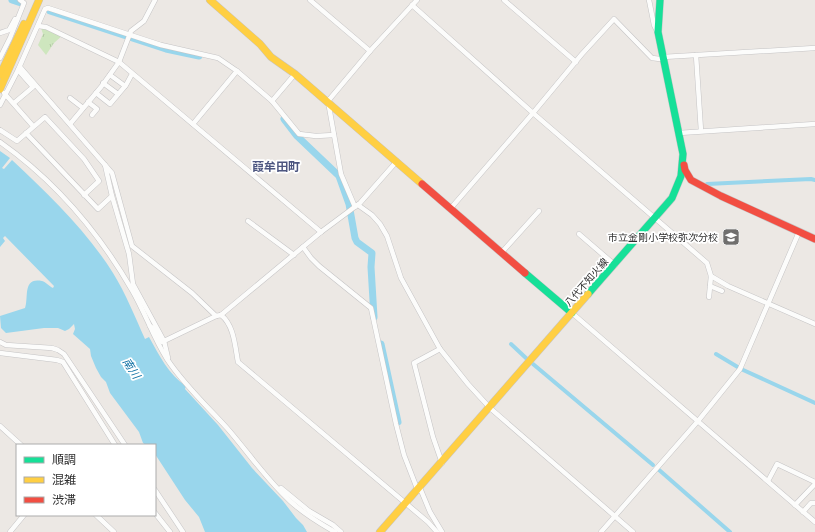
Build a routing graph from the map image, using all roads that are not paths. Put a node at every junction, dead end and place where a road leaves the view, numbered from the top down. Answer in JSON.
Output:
{"nodes":[{"id":1,"x":20,"y":0,"type":"edge"},
{"id":2,"x":34,"y":0,"type":"edge"},
{"id":3,"x":39,"y":0,"type":"edge"},
{"id":4,"x":155,"y":0,"type":"edge"},
{"id":5,"x":210,"y":0,"type":"edge"},
{"id":6,"x":310,"y":0,"type":"edge"},
{"id":7,"x":417,"y":0,"type":"edge"},
{"id":8,"x":504,"y":0,"type":"edge"},
{"id":9,"x":649,"y":0,"type":"edge"},
{"id":10,"x":660,"y":0,"type":"edge"},
{"id":11,"x":412,"y":5,"type":"junction"},
{"id":12,"x":18,"y":20,"type":"junction"},
{"id":13,"x":38,"y":26,"type":"junction"},
{"id":14,"x":658,"y":32,"type":"junction"},
{"id":15,"x":0,"y":33,"type":"edge"},
{"id":16,"x":129,"y":37,"type":"junction"},
{"id":17,"x":16,"y":41,"type":"junction"},
{"id":18,"x":0,"y":46,"type":"edge"},
{"id":19,"x":28,"y":47,"type":"junction"},
{"id":20,"x":815,"y":48,"type":"edge"},
{"id":21,"x":370,"y":51,"type":"junction"},
{"id":22,"x":2,"y":53,"type":"edge"},
{"id":23,"x":696,"y":55,"type":"junction"},
{"id":24,"x":663,"y":57,"type":"junction"},
{"id":25,"x":118,"y":62,"type":"junction"},
{"id":26,"x":576,"y":62,"type":"junction"},
{"id":27,"x":19,"y":69,"type":"junction"},
{"id":28,"x":237,"y":71,"type":"junction"},
{"id":29,"x":132,"y":74,"type":"junction"},
{"id":30,"x":295,"y":74,"type":"junction"},
{"id":31,"x":0,"y":75,"type":"edge"},
{"id":32,"x":110,"y":75,"type":"junction"},
{"id":33,"x":103,"y":83,"type":"junction"},
{"id":34,"x":125,"y":86,"type":"junction"},
{"id":35,"x":3,"y":92,"type":"edge"},
{"id":36,"x":96,"y":93,"type":"junction"},
{"id":37,"x":118,"y":94,"type":"junction"},
{"id":38,"x":70,"y":98,"type":"dead end"},
{"id":39,"x":272,"y":100,"type":"junction"},
{"id":40,"x":328,"y":101,"type":"junction"},
{"id":41,"x":88,"y":102,"type":"junction"},
{"id":42,"x":14,"y":103,"type":"junction"},
{"id":43,"x":0,"y":105,"type":"edge"},
{"id":44,"x":83,"y":108,"type":"junction"},
{"id":45,"x":533,"y":113,"type":"junction"},
{"id":46,"x":92,"y":115,"type":"dead end"},
{"id":47,"x":70,"y":124,"type":"junction"},
{"id":48,"x":193,"y":124,"type":"junction"},
{"id":49,"x":815,"y":124,"type":"edge"},
{"id":50,"x":33,"y":126,"type":"junction"},
{"id":51,"x":0,"y":130,"type":"edge"},
{"id":52,"x":701,"y":131,"type":"junction"},
{"id":53,"x":26,"y":133,"type":"junction"},
{"id":54,"x":679,"y":133,"type":"junction"},
{"id":55,"x":334,"y":135,"type":"junction"},
{"id":56,"x":1,"y":142,"type":"edge"},
{"id":57,"x":397,"y":161,"type":"junction"},
{"id":58,"x":105,"y":163,"type":"junction"},
{"id":59,"x":683,"y":164,"type":"junction"},
{"id":60,"x":691,"y":180,"type":"junction"},
{"id":61,"x":678,"y":188,"type":"junction"},
{"id":62,"x":84,"y":194,"type":"junction"},
{"id":63,"x":112,"y":196,"type":"junction"},
{"id":64,"x":355,"y":207,"type":"junction"},
{"id":65,"x":451,"y":208,"type":"junction"},
{"id":66,"x":539,"y":211,"type":"dead end"},
{"id":67,"x":656,"y":218,"type":"junction"},
{"id":68,"x":248,"y":221,"type":"dead end"},
{"id":69,"x":321,"y":232,"type":"junction"},
{"id":70,"x":799,"y":232,"type":"junction"},
{"id":71,"x":579,"y":234,"type":"dead end"},
{"id":72,"x":815,"y":239,"type":"edge"},
{"id":73,"x":304,"y":248,"type":"junction"},
{"id":74,"x":502,"y":252,"type":"junction"},
{"id":75,"x":294,"y":255,"type":"junction"},
{"id":76,"x":615,"y":265,"type":"junction"},
{"id":77,"x":711,"y":276,"type":"junction"},
{"id":78,"x":710,"y":286,"type":"junction"},
{"id":79,"x":722,"y":291,"type":"dead end"},
{"id":80,"x":709,"y":297,"type":"dead end"},
{"id":81,"x":768,"y":303,"type":"junction"},
{"id":82,"x":572,"y":313,"type":"junction"},
{"id":83,"x":218,"y":316,"type":"junction"},
{"id":84,"x":815,"y":324,"type":"edge"},
{"id":85,"x":148,"y":325,"type":"junction"},
{"id":86,"x":164,"y":341,"type":"junction"},
{"id":87,"x":0,"y":342,"type":"edge"},
{"id":88,"x":440,"y":349,"type":"junction"},
{"id":89,"x":0,"y":353,"type":"edge"},
{"id":90,"x":169,"y":361,"type":"junction"},
{"id":91,"x":490,"y":408,"type":"junction"},
{"id":92,"x":698,"y":421,"type":"junction"},
{"id":93,"x":0,"y":426,"type":"edge"},
{"id":94,"x":20,"y":444,"type":"edge"},
{"id":95,"x":114,"y":444,"type":"edge"},
{"id":96,"x":124,"y":444,"type":"edge"},
{"id":97,"x":442,"y":462,"type":"junction"},
{"id":98,"x":768,"y":481,"type":"junction"},
{"id":99,"x":815,"y":483,"type":"edge"},
{"id":100,"x":276,"y":486,"type":"junction"},
{"id":101,"x":419,"y":489,"type":"junction"},
{"id":102,"x":156,"y":492,"type":"edge"},
{"id":103,"x":815,"y":503,"type":"edge"},
{"id":104,"x":406,"y":504,"type":"junction"},
{"id":105,"x":795,"y":504,"type":"junction"},
{"id":106,"x":803,"y":512,"type":"junction"},
{"id":107,"x":156,"y":514,"type":"edge"},
{"id":108,"x":23,"y":516,"type":"edge"},
{"id":109,"x":97,"y":516,"type":"edge"},
{"id":110,"x":614,"y":516,"type":"junction"},
{"id":111,"x":815,"y":522,"type":"edge"},
{"id":112,"x":10,"y":532,"type":"edge"},
{"id":113,"x":114,"y":532,"type":"edge"},
{"id":114,"x":170,"y":532,"type":"edge"},
{"id":115,"x":183,"y":532,"type":"edge"},
{"id":116,"x":334,"y":532,"type":"edge"},
{"id":117,"x":341,"y":532,"type":"edge"},
{"id":118,"x":380,"y":532,"type":"edge"},
{"id":119,"x":437,"y":532,"type":"edge"},
{"id":120,"x":442,"y":532,"type":"edge"},
{"id":121,"x":601,"y":532,"type":"edge"},
{"id":122,"x":633,"y":532,"type":"edge"}],
"edges":[{"from":1,"to":12,"type":"street"},
{"from":2,"to":17,"type":"street"},
{"from":3,"to":17,"type":"street"},
{"from":4,"to":16,"type":"street"},
{"from":5,"to":30,"type":"street"},
{"from":6,"to":21,"type":"street"},
{"from":7,"to":11,"type":"street"},
{"from":8,"to":26,"type":"street"},
{"from":9,"to":14,"type":"street"},
{"from":10,"to":14,"type":"street","name":"八代不知火線"},
{"from":11,"to":21,"type":"street"},
{"from":11,"to":45,"type":"street"},
{"from":12,"to":15,"type":"street"},
{"from":12,"to":17,"type":"street"},
{"from":13,"to":16,"type":"street"},
{"from":13,"to":19,"type":"street"},
{"from":13,"to":25,"type":"street"},
{"from":14,"to":24,"type":"street","name":"八代不知火線"},
{"from":16,"to":25,"type":"street"},
{"from":16,"to":28,"type":"street"},
{"from":17,"to":19,"type":"street"},
{"from":17,"to":22,"type":"street"},
{"from":17,"to":31,"type":"street"},
{"from":17,"to":35,"type":"street"},
{"from":18,"to":22,"type":"street"},
{"from":19,"to":27,"type":"street"},
{"from":20,"to":23,"type":"street"},
{"from":21,"to":40,"type":"street"},
{"from":23,"to":24,"type":"street"},
{"from":23,"to":52,"type":"street"},
{"from":24,"to":26,"type":"street"},
{"from":24,"to":54,"type":"street","name":"八代不知火線"},
{"from":25,"to":29,"type":"street"},
{"from":25,"to":32,"type":"street"},
{"from":26,"to":45,"type":"street"},
{"from":27,"to":35,"type":"street"},
{"from":27,"to":42,"type":"street"},
{"from":27,"to":47,"type":"street"},
{"from":28,"to":39,"type":"street"},
{"from":28,"to":48,"type":"street"},
{"from":29,"to":34,"type":"street"},
{"from":29,"to":48,"type":"street"},
{"from":30,"to":39,"type":"street"},
{"from":30,"to":40,"type":"street"},
{"from":32,"to":33,"type":"street"},
{"from":32,"to":34,"type":"street"},
{"from":33,"to":36,"type":"street"},
{"from":33,"to":37,"type":"street"},
{"from":34,"to":37,"type":"street"},
{"from":35,"to":42,"type":"street"},
{"from":35,"to":43,"type":"street"},
{"from":36,"to":37,"type":"street"},
{"from":36,"to":41,"type":"street"},
{"from":38,"to":44,"type":"street"},
{"from":39,"to":55,"type":"street"},
{"from":40,"to":55,"type":"street"},
{"from":40,"to":57,"type":"street"},
{"from":41,"to":44,"type":"street"},
{"from":41,"to":46,"type":"street"},
{"from":42,"to":50,"type":"street"},
{"from":44,"to":47,"type":"street"},
{"from":45,"to":65,"type":"street"},
{"from":45,"to":67,"type":"street"},
{"from":47,"to":58,"type":"street"},
{"from":48,"to":69,"type":"street"},
{"from":49,"to":52,"type":"street"},
{"from":50,"to":53,"type":"street"},
{"from":50,"to":62,"type":"street"},
{"from":51,"to":53,"type":"street"},
{"from":52,"to":54,"type":"street"},
{"from":53,"to":62,"type":"street"},
{"from":54,"to":59,"type":"street","name":"八代不知火線"},
{"from":55,"to":64,"type":"street"},
{"from":56,"to":85,"type":"street"},
{"from":57,"to":64,"type":"street"},
{"from":57,"to":65,"type":"street"},
{"from":58,"to":63,"type":"street"},
{"from":58,"to":83,"type":"street"},
{"from":59,"to":60,"type":"street"},
{"from":59,"to":61,"type":"street","name":"八代不知火線"},
{"from":60,"to":61,"type":"street"},
{"from":60,"to":70,"type":"street"},
{"from":61,"to":67,"type":"street","name":"八代不知火線"},
{"from":62,"to":63,"type":"street"},
{"from":63,"to":86,"type":"street"},
{"from":64,"to":69,"type":"street"},
{"from":64,"to":88,"type":"street"},
{"from":65,"to":74,"type":"street"},
{"from":66,"to":74,"type":"street"},
{"from":67,"to":76,"type":"street","name":"八代不知火線"},
{"from":67,"to":77,"type":"street"},
{"from":68,"to":75,"type":"street"},
{"from":69,"to":73,"type":"street"},
{"from":70,"to":72,"type":"street"},
{"from":70,"to":81,"type":"street"},
{"from":71,"to":76,"type":"street"},
{"from":73,"to":75,"type":"street"},
{"from":73,"to":101,"type":"street"},
{"from":74,"to":82,"type":"street"},
{"from":75,"to":83,"type":"street"},
{"from":76,"to":82,"type":"street","name":"八代不知火線"},
{"from":77,"to":78,"type":"street"},
{"from":77,"to":81,"type":"street"},
{"from":78,"to":79,"type":"street"},
{"from":78,"to":80,"type":"street"},
{"from":81,"to":84,"type":"street"},
{"from":81,"to":92,"type":"street"},
{"from":82,"to":91,"type":"street","name":"八代不知火線"},
{"from":82,"to":92,"type":"street"},
{"from":83,"to":86,"type":"street"},
{"from":83,"to":104,"type":"street"},
{"from":85,"to":86,"type":"street"},
{"from":85,"to":90,"type":"street"},
{"from":86,"to":90,"type":"street"},
{"from":87,"to":96,"type":"street"},
{"from":88,"to":91,"type":"street"},
{"from":88,"to":97,"type":"street"},
{"from":89,"to":95,"type":"street"},
{"from":90,"to":100,"type":"street"},
{"from":91,"to":97,"type":"street","name":"八代不知火線"},
{"from":91,"to":110,"type":"street"},
{"from":92,"to":98,"type":"street"},
{"from":92,"to":110,"type":"street"},
{"from":93,"to":94,"type":"street"},
{"from":97,"to":101,"type":"street","name":"八代不知火線"},
{"from":98,"to":99,"type":"street"},
{"from":98,"to":105,"type":"street"},
{"from":99,"to":105,"type":"street"},
{"from":100,"to":116,"type":"street"},
{"from":100,"to":117,"type":"street"},
{"from":101,"to":104,"type":"street","name":"八代不知火線"},
{"from":101,"to":120,"type":"street"},
{"from":102,"to":115,"type":"street"},
{"from":103,"to":106,"type":"street"},
{"from":104,"to":118,"type":"street","name":"八代不知火線"},
{"from":104,"to":119,"type":"street"},
{"from":105,"to":106,"type":"street"},
{"from":106,"to":111,"type":"street"},
{"from":107,"to":114,"type":"street"},
{"from":108,"to":112,"type":"street"},
{"from":109,"to":113,"type":"street"},
{"from":110,"to":121,"type":"street"},
{"from":110,"to":122,"type":"street"}]}
